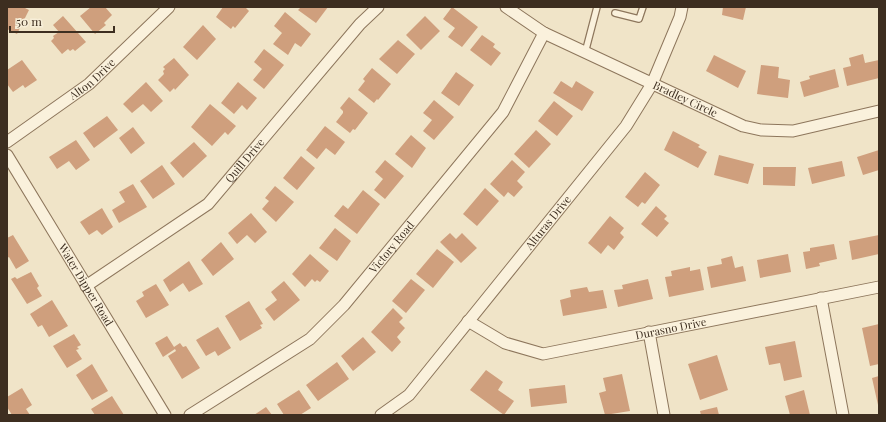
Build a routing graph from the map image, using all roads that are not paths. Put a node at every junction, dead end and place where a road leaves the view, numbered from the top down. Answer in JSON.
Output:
{"nodes":[{"id":1,"x":169,"y":7,"type":"edge"},
{"id":2,"x":378,"y":7,"type":"edge"},
{"id":3,"x":506,"y":7,"type":"edge"},
{"id":4,"x":597,"y":7,"type":"edge"},
{"id":5,"x":643,"y":7,"type":"edge"},
{"id":6,"x":682,"y":7,"type":"edge"},
{"id":7,"x":615,"y":13,"type":"dead end"},
{"id":8,"x":544,"y":33,"type":"junction"},
{"id":9,"x":585,"y":52,"type":"junction"},
{"id":10,"x":652,"y":84,"type":"junction"},
{"id":11,"x":879,"y":112,"type":"edge"},
{"id":12,"x":7,"y":142,"type":"edge"},
{"id":13,"x":7,"y":155,"type":"edge"},
{"id":14,"x":86,"y":286,"type":"junction"},
{"id":15,"x":879,"y":287,"type":"edge"},
{"id":16,"x":821,"y":298,"type":"junction"},
{"id":17,"x":468,"y":321,"type":"junction"},
{"id":18,"x":649,"y":332,"type":"junction"},
{"id":19,"x":165,"y":415,"type":"edge"},
{"id":20,"x":190,"y":415,"type":"edge"},
{"id":21,"x":381,"y":415,"type":"edge"},
{"id":22,"x":664,"y":415,"type":"edge"},
{"id":23,"x":843,"y":415,"type":"edge"}],
"edges":[{"from":1,"to":12,"type":"street","name":"Alton Drive"},
{"from":2,"to":14,"type":"street","name":"Quill Drive"},
{"from":3,"to":8,"type":"street","name":"Bradley Circle"},
{"from":4,"to":9,"type":"lane"},
{"from":5,"to":7,"type":"lane"},
{"from":6,"to":10,"type":"street","name":"Alturas Drive"},
{"from":8,"to":9,"type":"street","name":"Bradley Circle"},
{"from":8,"to":20,"type":"street","name":"Victory Road"},
{"from":9,"to":10,"type":"street","name":"Bradley Circle"},
{"from":10,"to":11,"type":"street","name":"Bradley Circle"},
{"from":10,"to":17,"type":"street","name":"Alturas Drive"},
{"from":13,"to":14,"type":"street","name":"Water Dipper Road"},
{"from":14,"to":19,"type":"street","name":"Water Dipper Road"},
{"from":15,"to":16,"type":"street","name":"Durasno Drive"},
{"from":16,"to":18,"type":"street","name":"Durasno Drive"},
{"from":16,"to":23,"type":"street"},
{"from":17,"to":18,"type":"street","name":"Durasno Drive"},
{"from":17,"to":21,"type":"street","name":"Alturas Drive"},
{"from":18,"to":22,"type":"street"}]}
